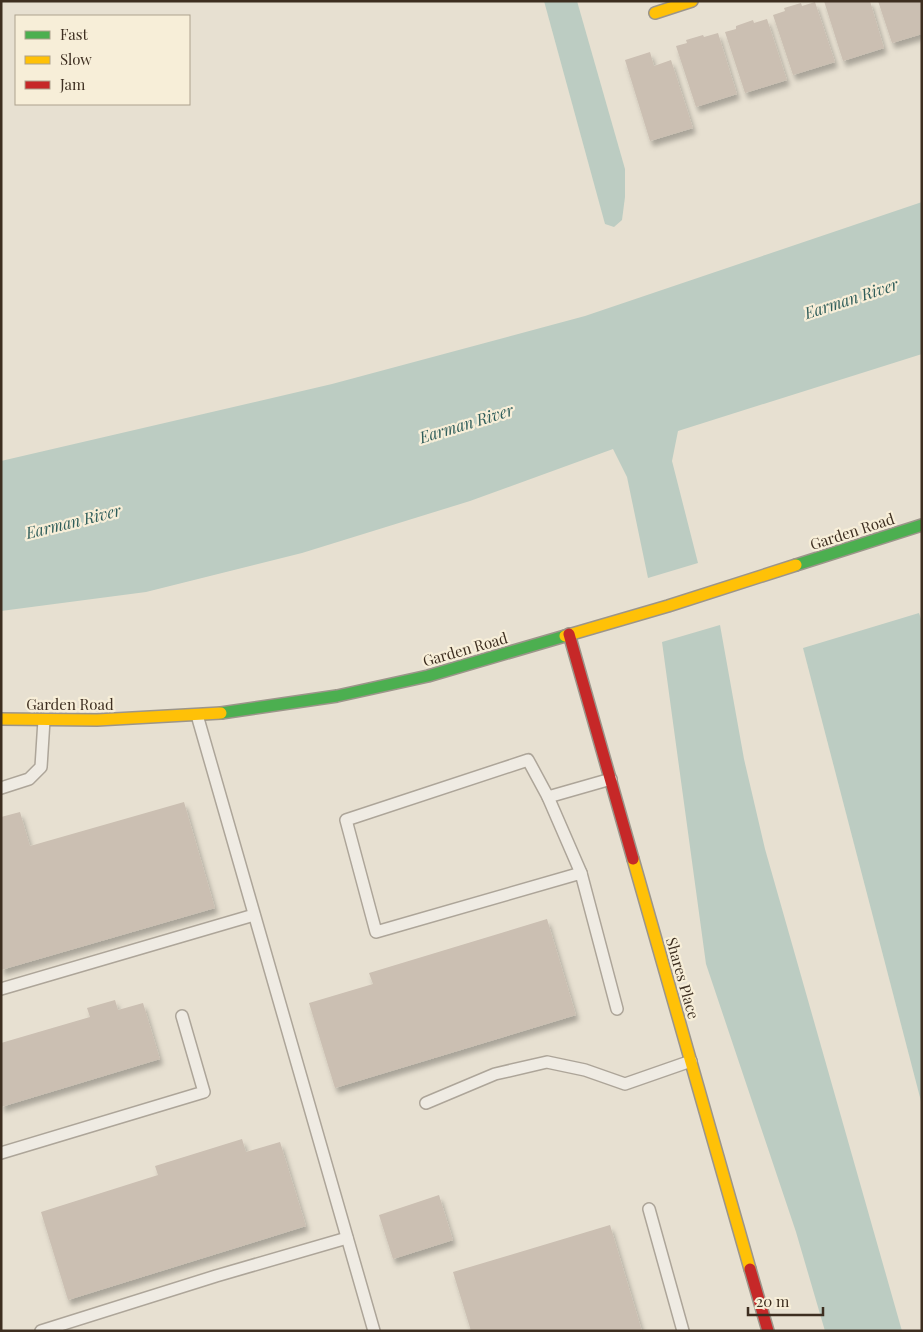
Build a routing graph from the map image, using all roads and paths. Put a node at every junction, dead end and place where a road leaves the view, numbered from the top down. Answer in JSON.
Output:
{"nodes":[{"id":1,"x":692,"y":1,"type":"edge"},
{"id":2,"x":655,"y":13,"type":"dead end"},
{"id":3,"x":922,"y":525,"type":"edge"},
{"id":4,"x":569,"y":634,"type":"junction"},
{"id":5,"x":197,"y":715,"type":"junction"},
{"id":6,"x":1,"y":719,"type":"edge"},
{"id":7,"x":44,"y":720,"type":"junction"},
{"id":8,"x":611,"y":779,"type":"junction"},
{"id":9,"x":1,"y":788,"type":"edge"},
{"id":10,"x":548,"y":797,"type":"junction"},
{"id":11,"x":581,"y":873,"type":"junction"},
{"id":12,"x":254,"y":915,"type":"junction"},
{"id":13,"x":1,"y":989,"type":"edge"},
{"id":14,"x":617,"y":1009,"type":"dead end"},
{"id":15,"x":182,"y":1016,"type":"dead end"},
{"id":16,"x":691,"y":1061,"type":"junction"},
{"id":17,"x":426,"y":1103,"type":"dead end"},
{"id":18,"x":1,"y":1153,"type":"edge"},
{"id":19,"x":649,"y":1209,"type":"dead end"},
{"id":20,"x":347,"y":1238,"type":"junction"},
{"id":21,"x":41,"y":1331,"type":"edge"},
{"id":22,"x":374,"y":1331,"type":"edge"},
{"id":23,"x":683,"y":1331,"type":"edge"},
{"id":24,"x":768,"y":1331,"type":"edge"}],
"edges":[{"from":1,"to":2,"type":"street"},
{"from":3,"to":4,"type":"street","name":"Garden Road"},
{"from":4,"to":5,"type":"street","name":"Garden Road"},
{"from":4,"to":8,"type":"street","name":"Shares Place"},
{"from":5,"to":7,"type":"street","name":"Garden Road"},
{"from":5,"to":12,"type":"lane"},
{"from":6,"to":7,"type":"street","name":"Garden Road"},
{"from":7,"to":9,"type":"lane"},
{"from":8,"to":10,"type":"lane"},
{"from":8,"to":16,"type":"street","name":"Shares Place"},
{"from":10,"to":11,"type":"lane"},
{"from":10,"to":11,"type":"lane"},
{"from":11,"to":14,"type":"lane"},
{"from":12,"to":13,"type":"lane"},
{"from":12,"to":20,"type":"lane"},
{"from":15,"to":18,"type":"lane"},
{"from":16,"to":17,"type":"lane"},
{"from":16,"to":24,"type":"street","name":"Shares Place"},
{"from":19,"to":23,"type":"lane"},
{"from":20,"to":21,"type":"lane"},
{"from":20,"to":22,"type":"lane"}]}
